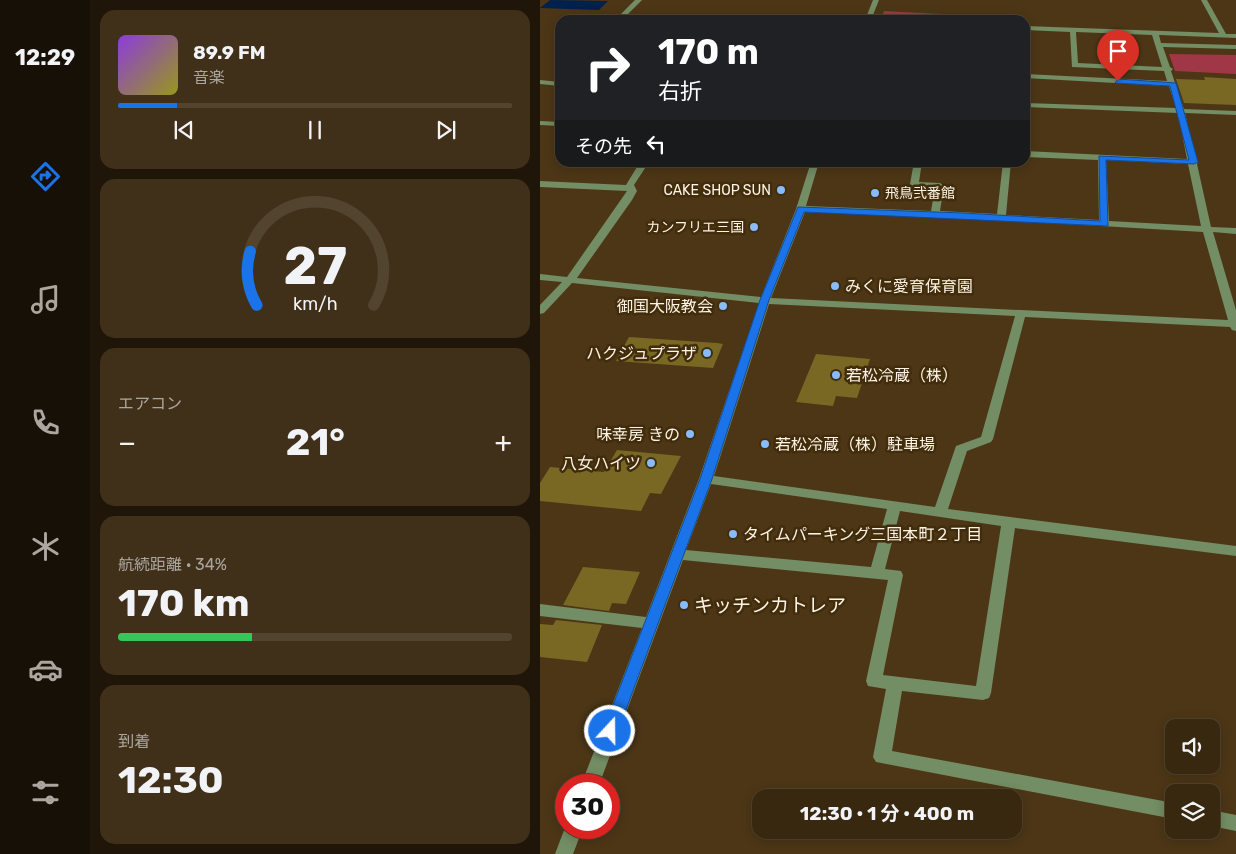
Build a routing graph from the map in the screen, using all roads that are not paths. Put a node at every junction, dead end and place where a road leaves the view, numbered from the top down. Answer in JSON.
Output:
{"nodes":[{"id":1,"x":639,"y":0,"type":"edge"},
{"id":2,"x":876,"y":0,"type":"edge"},
{"id":3,"x":1204,"y":0,"type":"edge"},
{"id":4,"x":623,"y":15,"type":"edge"},
{"id":5,"x":870,"y":15,"type":"edge"},
{"id":6,"x":1030,"y":28,"type":"edge"},
{"id":7,"x":1073,"y":31,"type":"junction"},
{"id":8,"x":1155,"y":34,"type":"junction"},
{"id":9,"x":1223,"y":35,"type":"junction"},
{"id":10,"x":1236,"y":36,"type":"edge"},
{"id":11,"x":1160,"y":45,"type":"junction"},
{"id":12,"x":1236,"y":47,"type":"edge"},
{"id":13,"x":1168,"y":69,"type":"junction"},
{"id":14,"x":1030,"y":76,"type":"edge"},
{"id":15,"x":555,"y":79,"type":"edge"},
{"id":16,"x":540,"y":82,"type":"edge"},
{"id":17,"x":551,"y":83,"type":"junction"},
{"id":18,"x":555,"y":83,"type":"edge"},
{"id":19,"x":1173,"y":84,"type":"junction"},
{"id":20,"x":1030,"y":105,"type":"edge"},
{"id":21,"x":1180,"y":111,"type":"junction"},
{"id":22,"x":1236,"y":114,"type":"edge"},
{"id":23,"x":540,"y":123,"type":"edge"},
{"id":24,"x":555,"y":124,"type":"edge"},
{"id":25,"x":1030,"y":154,"type":"edge"},
{"id":26,"x":1102,"y":158,"type":"junction"},
{"id":27,"x":1194,"y":162,"type":"junction"},
{"id":28,"x":642,"y":167,"type":"edge"},
{"id":29,"x":814,"y":167,"type":"edge"},
{"id":30,"x":917,"y":167,"type":"edge"},
{"id":31,"x":1006,"y":167,"type":"edge"},
{"id":32,"x":540,"y":184,"type":"edge"},
{"id":33,"x":631,"y":188,"type":"junction"},
{"id":34,"x":801,"y":209,"type":"junction"},
{"id":35,"x":935,"y":214,"type":"junction"},
{"id":36,"x":1001,"y":218,"type":"junction"},
{"id":37,"x":1104,"y":224,"type":"junction"},
{"id":38,"x":1207,"y":230,"type":"junction"},
{"id":39,"x":1236,"y":231,"type":"edge"},
{"id":40,"x":540,"y":277,"type":"edge"},
{"id":41,"x":570,"y":280,"type":"junction"},
{"id":42,"x":765,"y":300,"type":"junction"},
{"id":43,"x":540,"y":311,"type":"edge"},
{"id":44,"x":1021,"y":313,"type":"junction"},
{"id":45,"x":1236,"y":325,"type":"edge"},
{"id":46,"x":706,"y":479,"type":"junction"},
{"id":47,"x":895,"y":506,"type":"junction"},
{"id":48,"x":940,"y":512,"type":"junction"},
{"id":49,"x":1009,"y":522,"type":"junction"},
{"id":50,"x":1236,"y":551,"type":"edge"},
{"id":51,"x":677,"y":554,"type":"junction"},
{"id":52,"x":877,"y":573,"type":"junction"},
{"id":53,"x":540,"y":610,"type":"edge"},
{"id":54,"x":651,"y":623,"type":"junction"},
{"id":55,"x":895,"y":683,"type":"junction"},
{"id":56,"x":594,"y":774,"type":"edge"},
{"id":57,"x":1165,"y":809,"type":"edge"},
{"id":58,"x":1220,"y":820,"type":"edge"},
{"id":59,"x":1236,"y":823,"type":"edge"},
{"id":60,"x":570,"y":839,"type":"edge"},
{"id":61,"x":564,"y":854,"type":"edge"}],
"edges":[{"from":1,"to":4,"type":"street"},
{"from":2,"to":5,"type":"street"},
{"from":3,"to":9,"type":"street"},
{"from":6,"to":7,"type":"street"},
{"from":7,"to":8,"type":"street"},
{"from":7,"to":13,"type":"street"},
{"from":8,"to":9,"type":"street"},
{"from":8,"to":11,"type":"street"},
{"from":9,"to":10,"type":"street"},
{"from":11,"to":12,"type":"street"},
{"from":11,"to":13,"type":"street"},
{"from":13,"to":19,"type":"street"},
{"from":14,"to":19,"type":"street"},
{"from":15,"to":17,"type":"street"},
{"from":16,"to":17,"type":"street"},
{"from":17,"to":18,"type":"street"},
{"from":19,"to":21,"type":"street"},
{"from":20,"to":21,"type":"street"},
{"from":21,"to":22,"type":"street"},
{"from":21,"to":27,"type":"street"},
{"from":23,"to":24,"type":"street"},
{"from":25,"to":26,"type":"street"},
{"from":26,"to":27,"type":"street"},
{"from":26,"to":37,"type":"street"},
{"from":27,"to":38,"type":"street"},
{"from":28,"to":33,"type":"street"},
{"from":29,"to":34,"type":"street"},
{"from":30,"to":35,"type":"street"},
{"from":31,"to":36,"type":"street"},
{"from":32,"to":33,"type":"street"},
{"from":33,"to":41,"type":"street"},
{"from":34,"to":35,"type":"street"},
{"from":34,"to":42,"type":"street"},
{"from":35,"to":36,"type":"street"},
{"from":36,"to":37,"type":"street"},
{"from":37,"to":38,"type":"street"},
{"from":38,"to":39,"type":"street"},
{"from":38,"to":45,"type":"street"},
{"from":40,"to":41,"type":"street"},
{"from":41,"to":42,"type":"street"},
{"from":41,"to":43,"type":"street"},
{"from":42,"to":44,"type":"street"},
{"from":42,"to":46,"type":"street"},
{"from":44,"to":45,"type":"street"},
{"from":44,"to":48,"type":"street"},
{"from":46,"to":47,"type":"street"},
{"from":46,"to":51,"type":"street"},
{"from":47,"to":48,"type":"street"},
{"from":47,"to":52,"type":"street"},
{"from":48,"to":49,"type":"street"},
{"from":49,"to":50,"type":"street"},
{"from":49,"to":55,"type":"street"},
{"from":51,"to":52,"type":"street"},
{"from":51,"to":54,"type":"street"},
{"from":52,"to":55,"type":"street"},
{"from":53,"to":54,"type":"street"},
{"from":54,"to":56,"type":"street"},
{"from":55,"to":57,"type":"street"},
{"from":58,"to":59,"type":"street"},
{"from":60,"to":61,"type":"street"}]}
